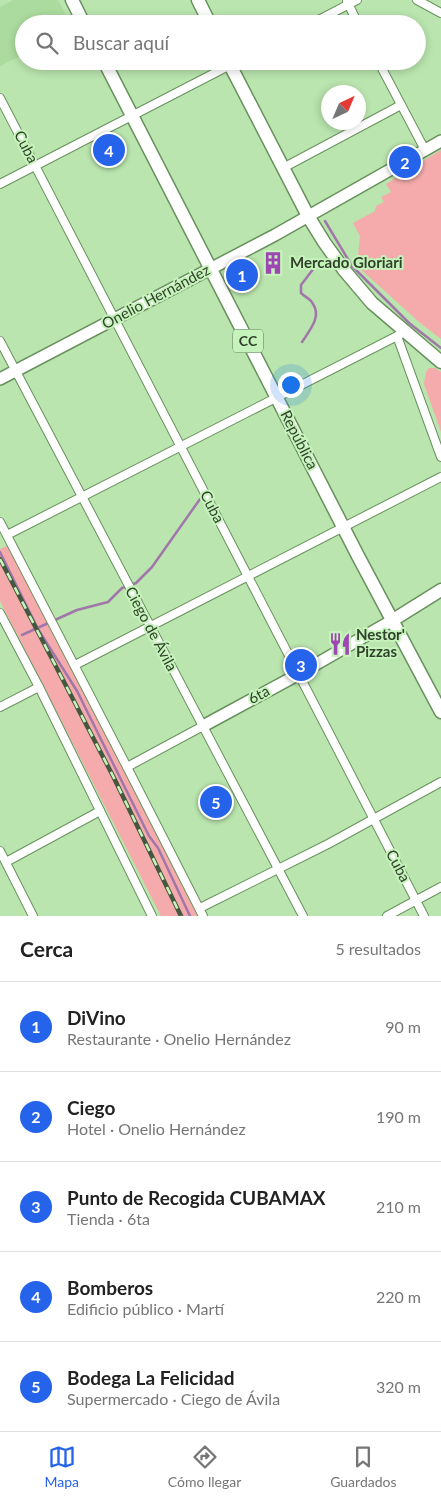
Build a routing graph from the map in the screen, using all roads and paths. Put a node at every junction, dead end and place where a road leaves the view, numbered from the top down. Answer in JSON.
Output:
{"nodes":[{"id":1,"x":72,"y":0,"type":"edge"},
{"id":2,"x":198,"y":0,"type":"edge"},
{"id":3,"x":357,"y":0,"type":"edge"},
{"id":4,"x":417,"y":0,"type":"edge"},
{"id":5,"x":347,"y":2,"type":"edge"},
{"id":6,"x":441,"y":13,"type":"edge"},
{"id":7,"x":80,"y":15,"type":"edge"},
{"id":8,"x":206,"y":15,"type":"edge"},
{"id":9,"x":326,"y":15,"type":"edge"},
{"id":10,"x":354,"y":15,"type":"edge"},
{"id":11,"x":109,"y":70,"type":"edge"},
{"id":12,"x":219,"y":70,"type":"edge"},
{"id":13,"x":235,"y":70,"type":"edge"},
{"id":14,"x":383,"y":70,"type":"edge"},
{"id":15,"x":0,"y":98,"type":"edge"},
{"id":16,"x":401,"y":105,"type":"junction"},
{"id":17,"x":132,"y":116,"type":"junction"},
{"id":18,"x":441,"y":141,"type":"edge"},
{"id":19,"x":425,"y":150,"type":"junction"},
{"id":20,"x":36,"y":166,"type":"junction"},
{"id":21,"x":284,"y":168,"type":"junction"},
{"id":22,"x":0,"y":184,"type":"edge"},
{"id":23,"x":308,"y":216,"type":"junction"},
{"id":24,"x":211,"y":268,"type":"junction"},
{"id":25,"x":115,"y":319,"type":"junction"},
{"id":26,"x":401,"y":334,"type":"junction"},
{"id":27,"x":0,"y":341,"type":"edge"},
{"id":28,"x":441,"y":362,"type":"edge"},
{"id":29,"x":15,"y":371,"type":"junction"},
{"id":30,"x":0,"y":379,"type":"edge"},
{"id":31,"x":277,"y":397,"type":"junction"},
{"id":32,"x":181,"y":446,"type":"junction"},
{"id":33,"x":441,"y":457,"type":"edge"},
{"id":34,"x":441,"y":477,"type":"edge"},
{"id":35,"x":82,"y":497,"type":"junction"},
{"id":36,"x":0,"y":522,"type":"edge"},
{"id":37,"x":344,"y":528,"type":"junction"},
{"id":38,"x":7,"y":535,"type":"junction"},
{"id":39,"x":249,"y":577,"type":"junction"},
{"id":40,"x":441,"y":590,"type":"edge"},
{"id":41,"x":0,"y":613,"type":"edge"},
{"id":42,"x":393,"y":620,"type":"junction"},
{"id":43,"x":150,"y":627,"type":"junction"},
{"id":44,"x":75,"y":665,"type":"junction"},
{"id":45,"x":299,"y":674,"type":"junction"},
{"id":46,"x":39,"y":687,"type":"junction"},
{"id":47,"x":0,"y":707,"type":"edge"},
{"id":48,"x":441,"y":712,"type":"edge"},
{"id":49,"x":203,"y":726,"type":"junction"},
{"id":50,"x":127,"y":767,"type":"junction"},
{"id":51,"x":441,"y":782,"type":"edge"},
{"id":52,"x":100,"y":811,"type":"junction"},
{"id":53,"x":373,"y":819,"type":"junction"},
{"id":54,"x":0,"y":850,"type":"edge"},
{"id":55,"x":6,"y":862,"type":"junction"},
{"id":56,"x":278,"y":869,"type":"junction"},
{"id":57,"x":441,"y":887,"type":"edge"},
{"id":58,"x":416,"y":900,"type":"junction"},
{"id":59,"x":201,"y":912,"type":"edge"},
{"id":60,"x":33,"y":916,"type":"edge"},
{"id":61,"x":152,"y":916,"type":"edge"},
{"id":62,"x":302,"y":916,"type":"edge"},
{"id":63,"x":387,"y":916,"type":"edge"},
{"id":64,"x":424,"y":916,"type":"edge"}],
"edges":[{"from":1,"to":7,"type":"main road"},
{"from":2,"to":8,"type":"main road"},
{"from":3,"to":5,"type":"street"},
{"from":4,"to":6,"type":"street"},
{"from":5,"to":9,"type":"street"},
{"from":5,"to":10,"type":"street"},
{"from":11,"to":17,"type":"main road","name":"República","number":"CC"},
{"from":12,"to":17,"type":"street"},
{"from":13,"to":21,"type":"main road"},
{"from":14,"to":16,"type":"street"},
{"from":15,"to":20,"type":"street","name":"Cuba"},
{"from":16,"to":19,"type":"street"},
{"from":16,"to":21,"type":"street"},
{"from":17,"to":20,"type":"street"},
{"from":17,"to":24,"type":"main road","name":"República","number":"CC"},
{"from":18,"to":19,"type":"street","name":"Onelio Hernández"},
{"from":19,"to":23,"type":"street","name":"Onelio Hernández"},
{"from":20,"to":22,"type":"street"},
{"from":20,"to":25,"type":"street","name":"Cuba"},
{"from":21,"to":23,"type":"main road"},
{"from":23,"to":24,"type":"street","name":"Onelio Hernández"},
{"from":23,"to":26,"type":"main road"},
{"from":24,"to":25,"type":"street","name":"Onelio Hernández"},
{"from":24,"to":31,"type":"main road","name":"República","number":"CC"},
{"from":25,"to":29,"type":"street","name":"Onelio Hernández"},
{"from":25,"to":32,"type":"street","name":"Cuba"},
{"from":26,"to":28,"type":"main road"},
{"from":26,"to":31,"type":"street"},
{"from":26,"to":33,"type":"street"},
{"from":27,"to":29,"type":"street","name":"Ciego de Ávila"},
{"from":29,"to":30,"type":"street","name":"Onelio Hernández"},
{"from":29,"to":35,"type":"street","name":"Ciego de Ávila"},
{"from":31,"to":32,"type":"street"},
{"from":31,"to":37,"type":"main road","name":"República","number":"CC"},
{"from":32,"to":35,"type":"street"},
{"from":32,"to":39,"type":"street","name":"Cuba"},
{"from":34,"to":37,"type":"street"},
{"from":35,"to":38,"type":"street"},
{"from":35,"to":43,"type":"street","name":"Ciego de Ávila"},
{"from":36,"to":38,"type":"street"},
{"from":37,"to":39,"type":"street"},
{"from":37,"to":42,"type":"main road","name":"República","number":"CC"},
{"from":38,"to":44,"type":"street"},
{"from":39,"to":43,"type":"street"},
{"from":39,"to":45,"type":"street","name":"Cuba"},
{"from":40,"to":42,"type":"main road","name":"6ta"},
{"from":41,"to":46,"type":"street"},
{"from":42,"to":45,"type":"street","name":"6ta"},
{"from":42,"to":48,"type":"main road","name":"República","number":"CC"},
{"from":43,"to":44,"type":"street"},
{"from":43,"to":49,"type":"street","name":"Ciego de Ávila"},
{"from":44,"to":50,"type":"street"},
{"from":45,"to":49,"type":"street","name":"6ta"},
{"from":45,"to":53,"type":"street","name":"Cuba"},
{"from":46,"to":47,"type":"street"},
{"from":46,"to":52,"type":"street"},
{"from":49,"to":50,"type":"street","name":"6ta"},
{"from":49,"to":56,"type":"street","name":"Ciego de Ávila"},
{"from":50,"to":59,"type":"street"},
{"from":51,"to":53,"type":"street"},
{"from":52,"to":55,"type":"street"},
{"from":52,"to":61,"type":"street"},
{"from":53,"to":56,"type":"street"},
{"from":53,"to":58,"type":"street","name":"Cuba"},
{"from":54,"to":55,"type":"street"},
{"from":55,"to":60,"type":"street"},
{"from":56,"to":59,"type":"street"},
{"from":56,"to":62,"type":"street","name":"Ciego de Ávila"},
{"from":57,"to":58,"type":"street"},
{"from":58,"to":63,"type":"street"},
{"from":58,"to":64,"type":"street","name":"Cuba"}]}
